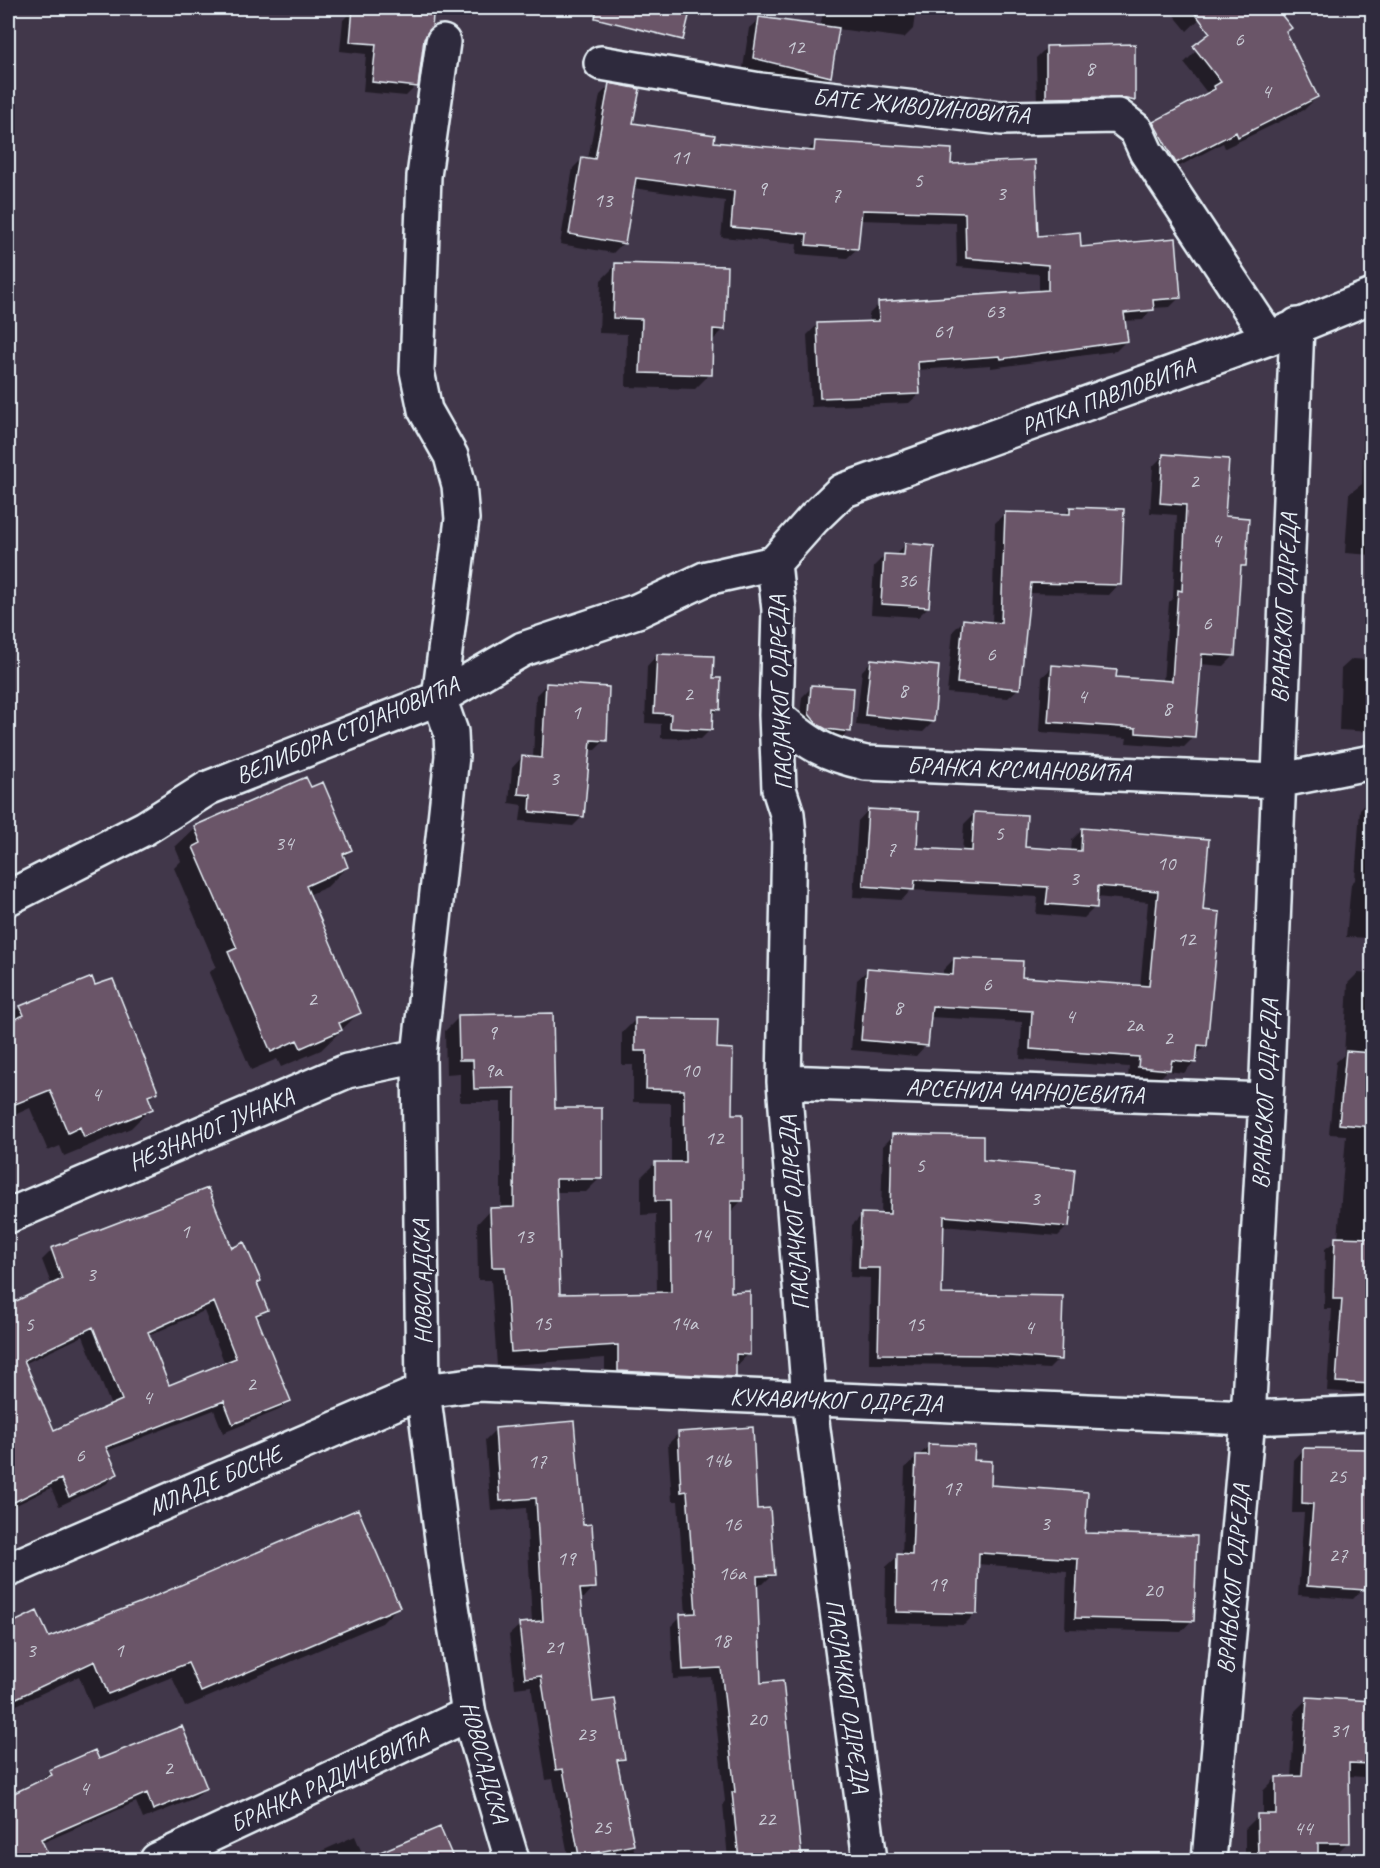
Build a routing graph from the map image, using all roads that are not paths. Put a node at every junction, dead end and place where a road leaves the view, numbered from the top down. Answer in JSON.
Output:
{"nodes":[{"id":1,"x":443,"y":42,"type":"dead end"},
{"id":2,"x":601,"y":63,"type":"dead end"},
{"id":3,"x":1372,"y":296,"type":"edge"},
{"id":4,"x":1283,"y":332,"type":"junction"},
{"id":5,"x":774,"y":563,"type":"junction"},
{"id":6,"x":439,"y":698,"type":"junction"},
{"id":7,"x":776,"y":715,"type":"junction"},
{"id":8,"x":1372,"y":762,"type":"edge"},
{"id":9,"x":1277,"y":781,"type":"junction"},
{"id":10,"x":8,"y":898,"type":"edge"},
{"id":11,"x":419,"y":1056,"type":"junction"},
{"id":12,"x":784,"y":1082,"type":"junction"},
{"id":13,"x":1266,"y":1100,"type":"junction"},
{"id":14,"x":8,"y":1215,"type":"edge"},
{"id":15,"x":423,"y":1391,"type":"junction"},
{"id":16,"x":809,"y":1399,"type":"junction"},
{"id":17,"x":1372,"y":1413,"type":"edge"},
{"id":18,"x":1248,"y":1418,"type":"junction"},
{"id":19,"x":8,"y":1570,"type":"edge"},
{"id":20,"x":469,"y":1714,"type":"junction"},
{"id":21,"x":157,"y":1860,"type":"edge"},
{"id":22,"x":512,"y":1860,"type":"edge"},
{"id":23,"x":870,"y":1860,"type":"edge"},
{"id":24,"x":1209,"y":1860,"type":"edge"}],
"edges":[{"from":1,"to":6,"type":"street"},
{"from":2,"to":4,"type":"street","name":"БАТЕ ЖИВОЈИНОВИЋА"},
{"from":3,"to":4,"type":"street","name":"РАТКА ПАВЛОВИЋА"},
{"from":4,"to":5,"type":"street","name":"РАТКА ПАВЛОВИЋА"},
{"from":4,"to":9,"type":"street","name":"ВРАЊСКОГ ОДРЕДА"},
{"from":5,"to":6,"type":"street","name":"ВЕЛИБОРА СТОЈАНОВИЋА"},
{"from":5,"to":7,"type":"street","name":"ПАСЈАЧКОГ ОДРЕДА"},
{"from":6,"to":10,"type":"street","name":"ВЕЛИБОРА СТОЈАНОВИЋА"},
{"from":6,"to":11,"type":"street","name":"НОВОСАДСКА"},
{"from":7,"to":9,"type":"street","name":"БРАНКА КРСМАНОВИЋА"},
{"from":7,"to":12,"type":"street","name":"ПАСЈАЧКОГ ОДРЕДА"},
{"from":8,"to":9,"type":"street","name":"БРАНКА КРСМАНОВИЋА"},
{"from":9,"to":13,"type":"street","name":"ВРАЊСКОГ ОДРЕДА"},
{"from":11,"to":14,"type":"street","name":"НЕЗНАНОГ ЈУНАКА"},
{"from":11,"to":15,"type":"street","name":"НОВОСАДСКА"},
{"from":12,"to":13,"type":"street","name":"АРСЕНИЈА ЧАРНОЈЕВИЋА"},
{"from":12,"to":16,"type":"street","name":"ПАСЈАЧКОГ ОДРЕДА"},
{"from":13,"to":18,"type":"street","name":"ВРАЊСКОГ ОДРЕДА"},
{"from":15,"to":16,"type":"street","name":"КУКАВИЧКОГ ОДРЕДА"},
{"from":15,"to":19,"type":"street","name":"МЛАДЕ БОСНЕ"},
{"from":15,"to":20,"type":"street","name":"НОВОСАДСКА"},
{"from":16,"to":18,"type":"street","name":"КУКАВИЧКОГ ОДРЕДА"},
{"from":16,"to":23,"type":"street","name":"ПАСЈАЧКОГ ОДРЕДА"},
{"from":17,"to":18,"type":"street","name":"КУКАВИЧКОГ ОДРЕДА"},
{"from":18,"to":24,"type":"street","name":"ВРАЊСКОГ ОДРЕДА"},
{"from":20,"to":21,"type":"street","name":"БРАНКА РАДИЧЕВИЋА"},
{"from":20,"to":22,"type":"street","name":"НОВОСАДСКА"}]}
